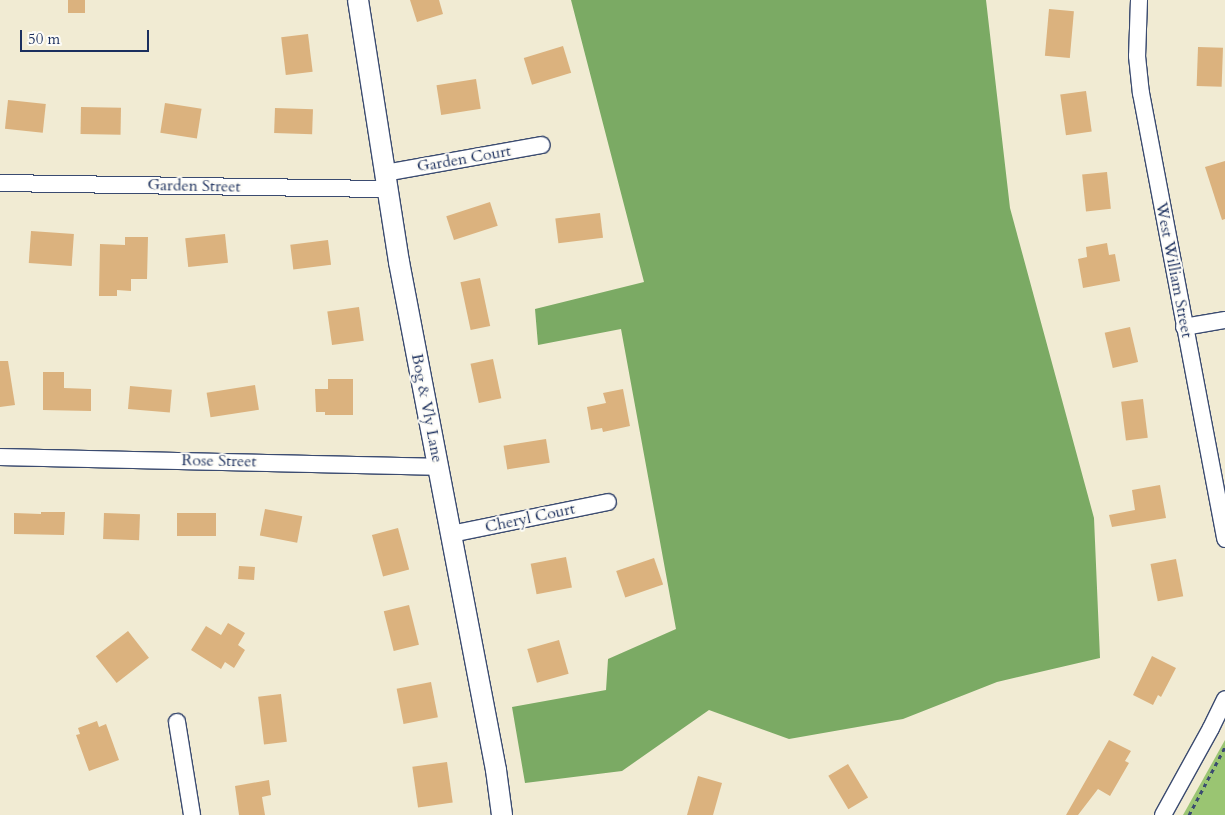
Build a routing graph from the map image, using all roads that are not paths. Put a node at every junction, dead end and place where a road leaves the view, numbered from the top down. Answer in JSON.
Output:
{"nodes":[{"id":1,"x":358,"y":0,"type":"edge"},
{"id":2,"x":1139,"y":0,"type":"edge"},
{"id":3,"x":542,"y":145,"type":"dead end"},
{"id":4,"x":386,"y":181,"type":"junction"},
{"id":5,"x":0,"y":182,"type":"edge"},
{"id":6,"x":1225,"y":320,"type":"edge"},
{"id":7,"x":1184,"y":327,"type":"junction"},
{"id":8,"x":0,"y":457,"type":"edge"},
{"id":9,"x":438,"y":467,"type":"junction"},
{"id":10,"x":608,"y":502,"type":"dead end"},
{"id":11,"x":451,"y":534,"type":"junction"},
{"id":12,"x":1225,"y":539,"type":"edge"},
{"id":13,"x":1225,"y":699,"type":"edge"},
{"id":14,"x":177,"y":722,"type":"dead end"},
{"id":15,"x":192,"y":815,"type":"edge"},
{"id":16,"x":502,"y":815,"type":"edge"},
{"id":17,"x":1163,"y":815,"type":"edge"}],
"edges":[{"from":1,"to":4,"type":"street","name":"Bog & Vly Lane"},
{"from":2,"to":7,"type":"street","name":"West William Street"},
{"from":3,"to":4,"type":"street","name":"Garden Court"},
{"from":4,"to":5,"type":"street","name":"Garden Street"},
{"from":4,"to":9,"type":"street","name":"Bog & Vly Lane"},
{"from":6,"to":7,"type":"street"},
{"from":7,"to":12,"type":"street","name":"West William Street"},
{"from":8,"to":9,"type":"street","name":"Rose Street"},
{"from":9,"to":11,"type":"street","name":"Bog & Vly Lane"},
{"from":10,"to":11,"type":"street","name":"Cheryl Court"},
{"from":11,"to":16,"type":"street","name":"Bog & Vly Lane"},
{"from":13,"to":17,"type":"street"},
{"from":14,"to":15,"type":"street"}]}
